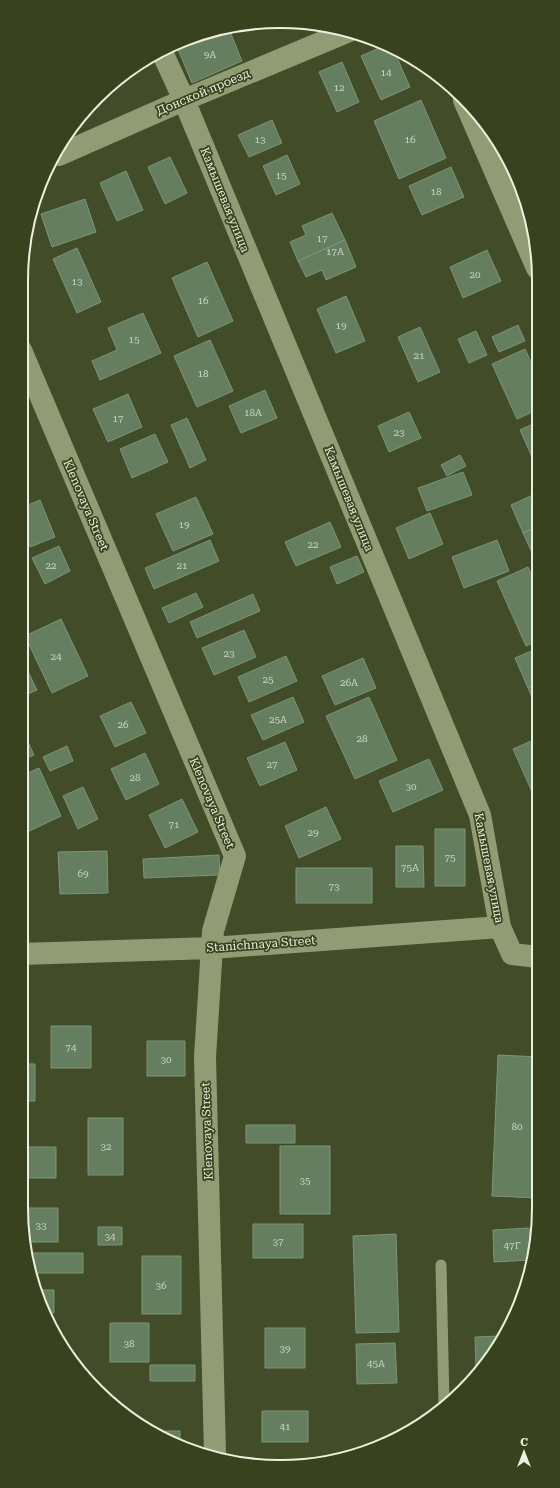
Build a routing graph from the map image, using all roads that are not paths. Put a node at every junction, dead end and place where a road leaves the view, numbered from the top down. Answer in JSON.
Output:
{"nodes":[{"id":1,"x":337,"y":35,"type":"edge"},
{"id":2,"x":164,"y":57,"type":"edge"},
{"id":3,"x":184,"y":100,"type":"junction"},
{"id":4,"x":471,"y":117,"type":"edge"},
{"id":5,"x":63,"y":153,"type":"edge"},
{"id":6,"x":530,"y":253,"type":"edge"},
{"id":7,"x":28,"y":367,"type":"edge"},
{"id":8,"x":500,"y":927,"type":"junction"},
{"id":9,"x":212,"y":948,"type":"junction"},
{"id":10,"x":28,"y":954,"type":"edge"},
{"id":11,"x":532,"y":957,"type":"edge"},
{"id":12,"x":441,"y":1265,"type":"dead end"},
{"id":13,"x":444,"y":1399,"type":"edge"},
{"id":14,"x":215,"y":1451,"type":"edge"}],
"edges":[{"from":1,"to":3,"type":"street","name":"Донской проезд"},
{"from":2,"to":3,"type":"street","name":"Камышевая улица"},
{"from":3,"to":5,"type":"street","name":"Донской проезд"},
{"from":3,"to":8,"type":"street","name":"Камышевая улица"},
{"from":4,"to":6,"type":"street"},
{"from":7,"to":9,"type":"street","name":"Klenovaya Street"},
{"from":8,"to":9,"type":"street","name":"Stanichnaya Street"},
{"from":8,"to":11,"type":"street","name":"Камышевая улица"},
{"from":9,"to":10,"type":"street","name":"Stanichnaya Street"},
{"from":9,"to":14,"type":"street","name":"Klenovaya Street"},
{"from":12,"to":13,"type":"lane"}]}
